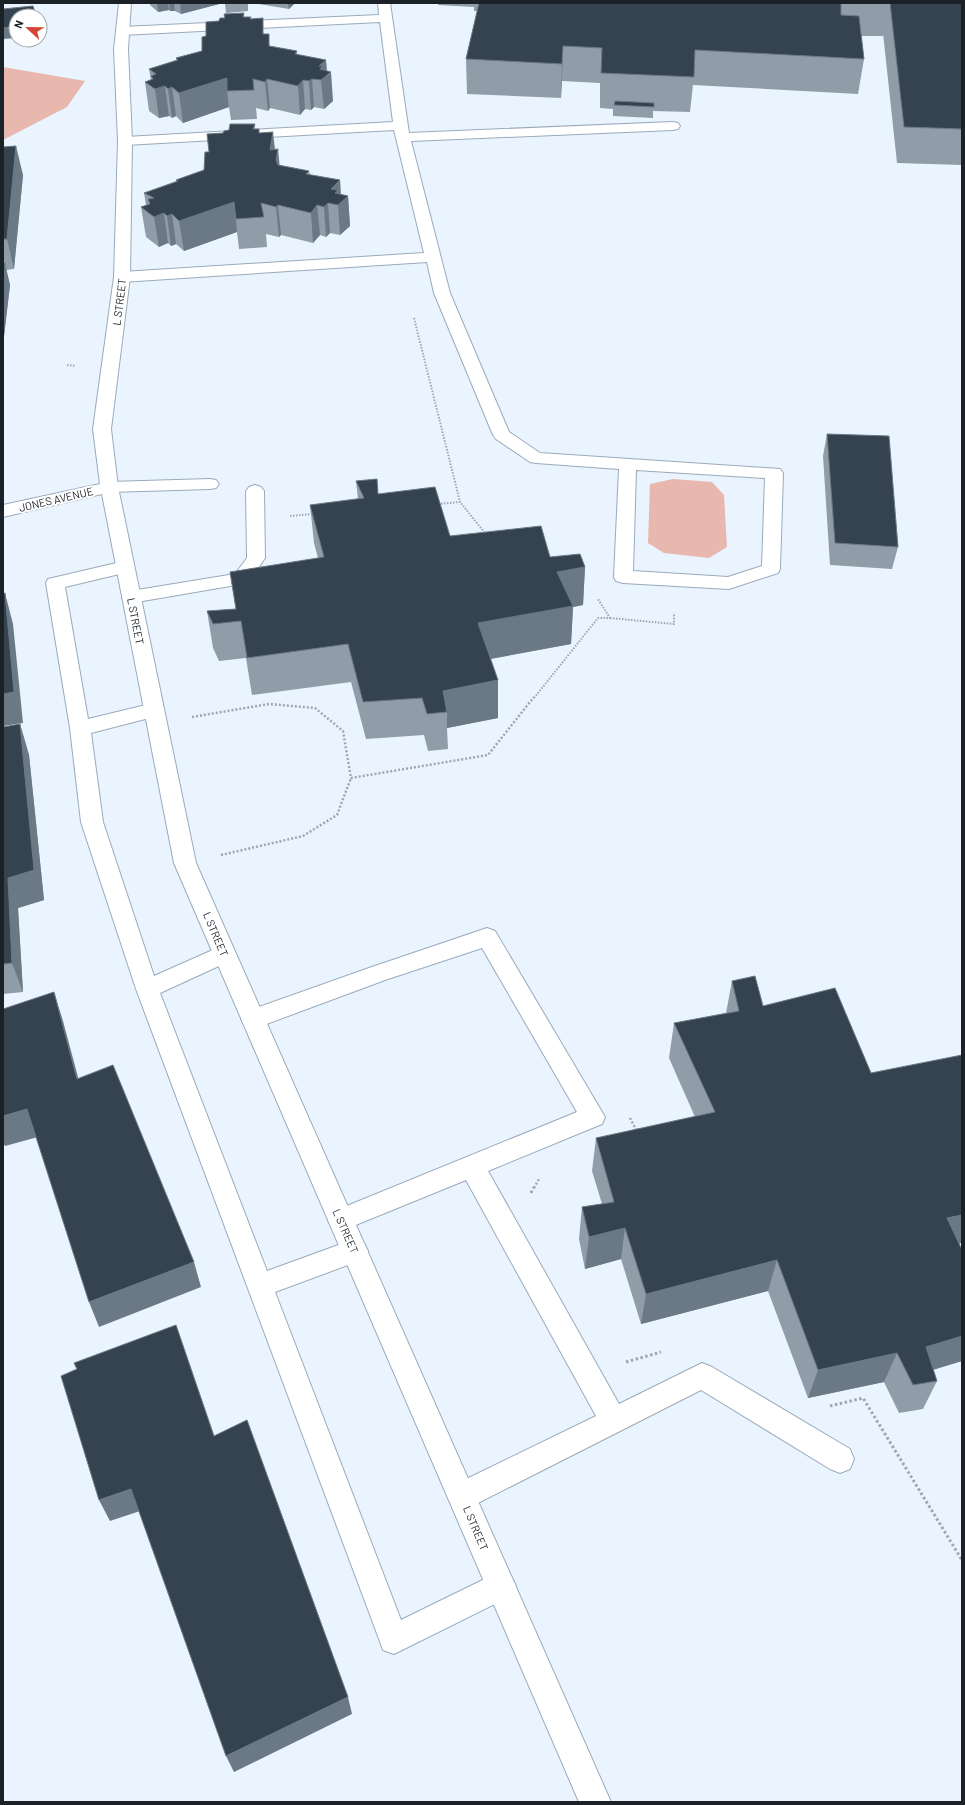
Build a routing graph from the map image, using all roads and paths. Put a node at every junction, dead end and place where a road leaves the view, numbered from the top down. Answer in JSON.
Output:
{"nodes":[{"id":1,"x":125,"y":3,"type":"edge"},
{"id":2,"x":384,"y":3,"type":"edge"},
{"id":3,"x":386,"y":18,"type":"junction"},
{"id":4,"x":122,"y":31,"type":"junction"},
{"id":5,"x":673,"y":126,"type":"dead end"},
{"id":6,"x":402,"y":131,"type":"junction"},
{"id":7,"x":125,"y":141,"type":"junction"},
{"id":8,"x":433,"y":257,"type":"junction"},
{"id":9,"x":122,"y":276,"type":"junction"},
{"id":10,"x":412,"y":311,"type":"dead end"},
{"id":11,"x":628,"y":464,"type":"junction"},
{"id":12,"x":210,"y":484,"type":"dead end"},
{"id":13,"x":109,"y":487,"type":"junction"},
{"id":14,"x":255,"y":491,"type":"dead end"},
{"id":15,"x":460,"y":502,"type":"junction"},
{"id":16,"x":437,"y":504,"type":"edge"},
{"id":17,"x":3,"y":511,"type":"edge"},
{"id":18,"x":319,"y":513,"type":"edge"},
{"id":19,"x":288,"y":516,"type":"dead end"},
{"id":20,"x":485,"y":533,"type":"edge"},
{"id":21,"x":125,"y":566,"type":"junction"},
{"id":22,"x":594,"y":593,"type":"dead end"},
{"id":23,"x":131,"y":598,"type":"junction"},
{"id":24,"x":155,"y":716,"type":"junction"},
{"id":25,"x":80,"y":728,"type":"junction"},
{"id":26,"x":350,"y":778,"type":"junction"},
{"id":27,"x":185,"y":863,"type":"junction"},
{"id":28,"x":224,"y":954,"type":"junction"},
{"id":29,"x":147,"y":989,"type":"junction"},
{"id":30,"x":253,"y":1018,"type":"junction"},
{"id":31,"x":627,"y":1113,"type":"dead end"},
{"id":32,"x":638,"y":1134,"type":"edge"},
{"id":33,"x":472,"y":1166,"type":"junction"},
{"id":34,"x":540,"y":1177,"type":"dead end"},
{"id":35,"x":529,"y":1196,"type":"dead end"},
{"id":36,"x":341,"y":1220,"type":"junction"},
{"id":37,"x":355,"y":1251,"type":"junction"},
{"id":38,"x":260,"y":1285,"type":"junction"},
{"id":39,"x":662,"y":1352,"type":"dead end"},
{"id":40,"x":624,"y":1363,"type":"dead end"},
{"id":41,"x":826,"y":1406,"type":"dead end"},
{"id":42,"x":614,"y":1422,"type":"junction"},
{"id":43,"x":840,"y":1459,"type":"dead end"},
{"id":44,"x":462,"y":1496,"type":"junction"},
{"id":45,"x":962,"y":1560,"type":"edge"},
{"id":46,"x":501,"y":1586,"type":"junction"},
{"id":47,"x":595,"y":1802,"type":"edge"}],
"edges":[{"from":1,"to":4,"type":"street","name":"L STREET"},
{"from":2,"to":3,"type":"street"},
{"from":3,"to":4,"type":"street"},
{"from":3,"to":6,"type":"street"},
{"from":4,"to":7,"type":"street","name":"L STREET"},
{"from":5,"to":6,"type":"street"},
{"from":6,"to":7,"type":"street"},
{"from":6,"to":8,"type":"street"},
{"from":7,"to":9,"type":"street","name":"L STREET"},
{"from":8,"to":9,"type":"street"},
{"from":8,"to":11,"type":"street"},
{"from":9,"to":13,"type":"street","name":"L STREET"},
{"from":10,"to":15,"type":"path"},
{"from":11,"to":11,"type":"street"},
{"from":12,"to":13,"type":"street","name":"JONES AVENUE"},
{"from":13,"to":17,"type":"street","name":"JONES AVENUE"},
{"from":13,"to":21,"type":"street","name":"L STREET"},
{"from":14,"to":23,"type":"street"},
{"from":15,"to":16,"type":"path"},
{"from":15,"to":20,"type":"path"},
{"from":18,"to":19,"type":"path"},
{"from":21,"to":23,"type":"street","name":"L STREET"},
{"from":21,"to":25,"type":"street"},
{"from":22,"to":26,"type":"path"},
{"from":23,"to":24,"type":"street","name":"L STREET"},
{"from":24,"to":25,"type":"street"},
{"from":24,"to":26,"type":"path"},
{"from":24,"to":27,"type":"street","name":"L STREET"},
{"from":25,"to":29,"type":"street"},
{"from":26,"to":27,"type":"path"},
{"from":27,"to":28,"type":"street","name":"L STREET"},
{"from":28,"to":29,"type":"street"},
{"from":28,"to":30,"type":"street","name":"L STREET"},
{"from":29,"to":38,"type":"street"},
{"from":30,"to":33,"type":"street"},
{"from":30,"to":36,"type":"street","name":"L STREET"},
{"from":31,"to":32,"type":"path"},
{"from":33,"to":36,"type":"street"},
{"from":33,"to":42,"type":"street"},
{"from":34,"to":35,"type":"path"},
{"from":36,"to":37,"type":"street","name":"L STREET"},
{"from":37,"to":38,"type":"street"},
{"from":37,"to":44,"type":"street","name":"L STREET"},
{"from":38,"to":46,"type":"street"},
{"from":39,"to":40,"type":"path"},
{"from":41,"to":45,"type":"path"},
{"from":42,"to":43,"type":"street"},
{"from":42,"to":44,"type":"street"},
{"from":44,"to":46,"type":"street","name":"L STREET"},
{"from":46,"to":47,"type":"street","name":"L STREET"}]}
